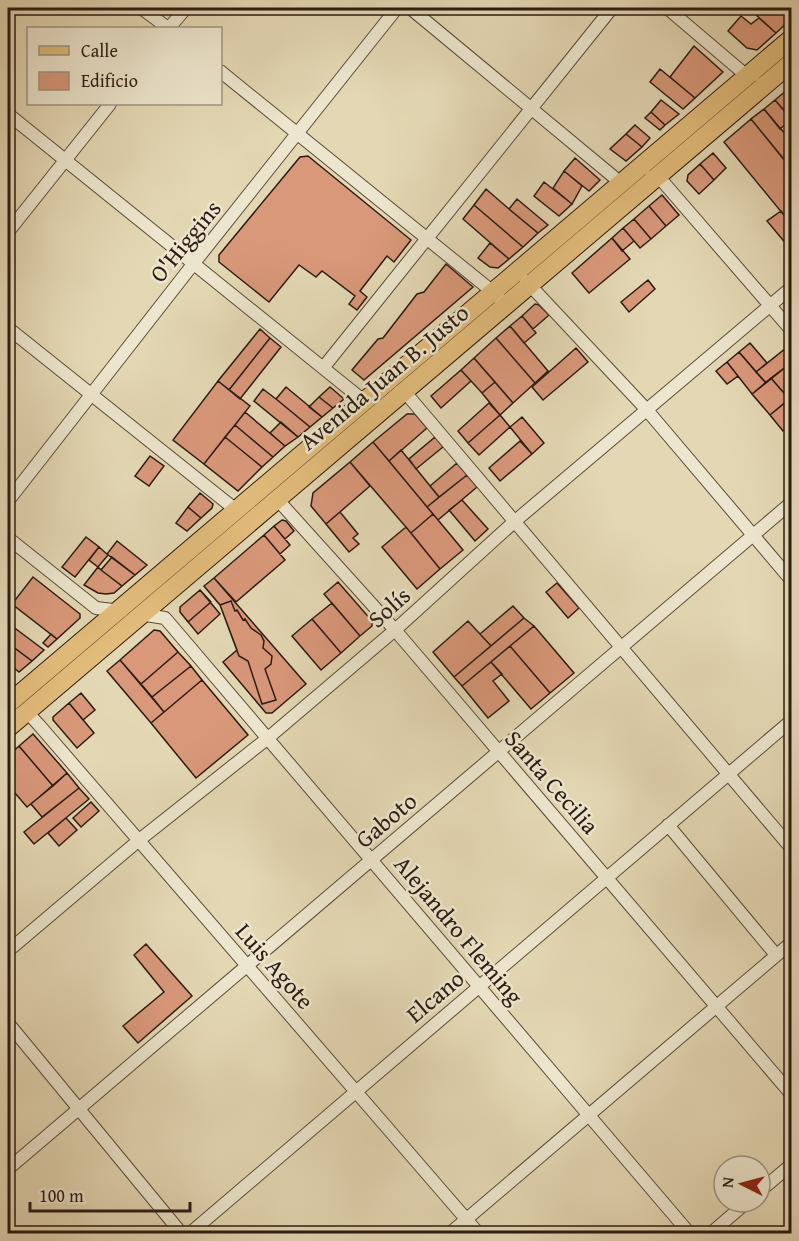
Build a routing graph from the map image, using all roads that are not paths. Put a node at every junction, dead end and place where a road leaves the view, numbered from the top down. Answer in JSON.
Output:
{"nodes":[{"id":1,"x":141,"y":8,"type":"edge"},
{"id":2,"x":186,"y":8,"type":"edge"},
{"id":3,"x":397,"y":8,"type":"edge"},
{"id":4,"x":410,"y":8,"type":"edge"},
{"id":5,"x":612,"y":8,"type":"edge"},
{"id":6,"x":667,"y":8,"type":"edge"},
{"id":7,"x":167,"y":27,"type":"edge"},
{"id":8,"x":169,"y":27,"type":"edge"},
{"id":9,"x":792,"y":38,"type":"edge"},
{"id":10,"x":789,"y":71,"type":"edge"},
{"id":11,"x":222,"y":73,"type":"edge"},
{"id":12,"x":747,"y":76,"type":"junction"},
{"id":13,"x":109,"y":105,"type":"edge"},
{"id":14,"x":532,"y":108,"type":"junction"},
{"id":15,"x":8,"y":114,"type":"edge"},
{"id":16,"x":298,"y":134,"type":"junction"},
{"id":17,"x":65,"y":160,"type":"junction"},
{"id":18,"x":658,"y":176,"type":"junction"},
{"id":19,"x":621,"y":183,"type":"junction"},
{"id":20,"x":8,"y":232,"type":"edge"},
{"id":21,"x":427,"y":238,"type":"junction"},
{"id":22,"x":194,"y":262,"type":"junction"},
{"id":23,"x":517,"y":271,"type":"junction"},
{"id":24,"x":530,"y":285,"type":"junction"},
{"id":25,"x":792,"y":287,"type":"edge"},
{"id":26,"x":493,"y":292,"type":"junction"},
{"id":27,"x":506,"y":305,"type":"junction"},
{"id":28,"x":770,"y":306,"type":"junction"},
{"id":29,"x":8,"y":328,"type":"edge"},
{"id":30,"x":792,"y":331,"type":"edge"},
{"id":31,"x":323,"y":368,"type":"junction"},
{"id":32,"x":404,"y":391,"type":"junction"},
{"id":33,"x":90,"y":394,"type":"junction"},
{"id":34,"x":364,"y":401,"type":"junction"},
{"id":35,"x":646,"y":409,"type":"junction"},
{"id":36,"x":277,"y":499,"type":"junction"},
{"id":37,"x":8,"y":501,"type":"edge"},
{"id":38,"x":792,"y":502,"type":"edge"},
{"id":39,"x":236,"y":510,"type":"junction"},
{"id":40,"x":514,"y":522,"type":"junction"},
{"id":41,"x":753,"y":535,"type":"junction"},
{"id":42,"x":8,"y":538,"type":"edge"},
{"id":43,"x":792,"y":581,"type":"edge"},
{"id":44,"x":117,"y":611,"type":"junction"},
{"id":45,"x":142,"y":614,"type":"junction"},
{"id":46,"x":395,"y":630,"type":"junction"},
{"id":47,"x":620,"y":648,"type":"junction"},
{"id":48,"x":8,"y":704,"type":"edge"},
{"id":49,"x":33,"y":718,"type":"junction"},
{"id":50,"x":8,"y":719,"type":"edge"},
{"id":51,"x":792,"y":720,"type":"edge"},
{"id":52,"x":8,"y":728,"type":"edge"},
{"id":53,"x":268,"y":738,"type":"junction"},
{"id":54,"x":498,"y":752,"type":"junction"},
{"id":55,"x":728,"y":774,"type":"junction"},
{"id":56,"x":668,"y":825,"type":"junction"},
{"id":57,"x":138,"y":841,"type":"junction"},
{"id":58,"x":792,"y":849,"type":"edge"},
{"id":59,"x":371,"y":860,"type":"junction"},
{"id":60,"x":606,"y":878,"type":"junction"},
{"id":61,"x":792,"y":942,"type":"edge"},
{"id":62,"x":8,"y":951,"type":"edge"},
{"id":63,"x":776,"y":955,"type":"junction"},
{"id":64,"x":247,"y":966,"type":"junction"},
{"id":65,"x":479,"y":986,"type":"junction"},
{"id":66,"x":716,"y":1006,"type":"junction"},
{"id":67,"x":8,"y":1023,"type":"edge"},
{"id":68,"x":356,"y":1091,"type":"junction"},
{"id":69,"x":792,"y":1095,"type":"edge"},
{"id":70,"x":79,"y":1108,"type":"junction"},
{"id":71,"x":589,"y":1114,"type":"junction"},
{"id":72,"x":792,"y":1164,"type":"edge"},
{"id":73,"x":8,"y":1169,"type":"edge"},
{"id":74,"x":772,"y":1181,"type":"edge"},
{"id":75,"x":733,"y":1214,"type":"edge"},
{"id":76,"x":466,"y":1219,"type":"junction"},
{"id":77,"x":182,"y":1233,"type":"edge"},
{"id":78,"x":189,"y":1233,"type":"edge"},
{"id":79,"x":449,"y":1233,"type":"edge"},
{"id":80,"x":479,"y":1233,"type":"edge"},
{"id":81,"x":690,"y":1233,"type":"edge"},
{"id":82,"x":710,"y":1233,"type":"edge"}],
"edges":[{"from":1,"to":7,"type":"street"},
{"from":2,"to":8,"type":"street"},
{"from":3,"to":16,"type":"street","name":"O'Higgins"},
{"from":4,"to":14,"type":"street"},
{"from":5,"to":14,"type":"street"},
{"from":6,"to":12,"type":"street"},
{"from":9,"to":12,"type":"main road","name":"Avenida Juan B. Justo"},
{"from":10,"to":12,"type":"street"},
{"from":10,"to":18,"type":"main road","name":"Avenida Juan B. Justo"},
{"from":11,"to":16,"type":"street"},
{"from":12,"to":19,"type":"main road","name":"Avenida Juan B. Justo"},
{"from":13,"to":17,"type":"street"},
{"from":14,"to":19,"type":"street"},
{"from":14,"to":21,"type":"street"},
{"from":15,"to":17,"type":"street"},
{"from":16,"to":21,"type":"street"},
{"from":16,"to":22,"type":"street","name":"O'Higgins"},
{"from":17,"to":20,"type":"street"},
{"from":17,"to":22,"type":"street"},
{"from":18,"to":19,"type":"street"},
{"from":18,"to":24,"type":"main road","name":"Avenida Juan B. Justo"},
{"from":18,"to":28,"type":"street"},
{"from":19,"to":23,"type":"main road","name":"Avenida Juan B. Justo"},
{"from":21,"to":26,"type":"street"},
{"from":21,"to":31,"type":"street"},
{"from":22,"to":31,"type":"street"},
{"from":22,"to":33,"type":"street","name":"O'Higgins"},
{"from":23,"to":24,"type":"street"},
{"from":23,"to":26,"type":"main road","name":"Avenida Juan B. Justo"},
{"from":24,"to":27,"type":"main road","name":"Avenida Juan B. Justo"},
{"from":24,"to":35,"type":"street"},
{"from":25,"to":28,"type":"street","name":"Solís"},
{"from":26,"to":27,"type":"street"},
{"from":26,"to":34,"type":"main road","name":"Avenida Juan B. Justo"},
{"from":27,"to":32,"type":"main road","name":"Avenida Juan B. Justo"},
{"from":28,"to":30,"type":"street"},
{"from":28,"to":35,"type":"street","name":"Solís"},
{"from":29,"to":33,"type":"street"},
{"from":31,"to":34,"type":"street"},
{"from":32,"to":34,"type":"street"},
{"from":32,"to":36,"type":"main road","name":"Avenida Juan B. Justo"},
{"from":32,"to":40,"type":"street"},
{"from":33,"to":37,"type":"street","name":"O'Higgins"},
{"from":33,"to":39,"type":"street"},
{"from":34,"to":39,"type":"main road","name":"Avenida Juan B. Justo"},
{"from":35,"to":40,"type":"street","name":"Solís"},
{"from":35,"to":41,"type":"street"},
{"from":36,"to":39,"type":"street"},
{"from":36,"to":45,"type":"main road","name":"Avenida Juan B. Justo"},
{"from":36,"to":46,"type":"street","name":"Santa Cecilia"},
{"from":38,"to":41,"type":"street","name":"Gaboto"},
{"from":39,"to":44,"type":"main road","name":"Avenida Juan B. Justo"},
{"from":40,"to":46,"type":"street","name":"Solís"},
{"from":40,"to":47,"type":"street"},
{"from":41,"to":43,"type":"street"},
{"from":41,"to":47,"type":"street","name":"Gaboto"},
{"from":42,"to":44,"type":"street","name":"Alejandro Fleming"},
{"from":44,"to":45,"type":"street","name":"Alejandro Fleming"},
{"from":44,"to":48,"type":"main road","name":"Avenida Juan B. Justo"},
{"from":45,"to":49,"type":"main road","name":"Avenida Juan B. Justo"},
{"from":45,"to":53,"type":"street","name":"Alejandro Fleming"},
{"from":46,"to":53,"type":"street","name":"Solís"},
{"from":46,"to":54,"type":"street","name":"Santa Cecilia"},
{"from":47,"to":54,"type":"street","name":"Gaboto"},
{"from":47,"to":55,"type":"street"},
{"from":49,"to":50,"type":"street"},
{"from":49,"to":52,"type":"main road","name":"Avenida Juan B. Justo"},
{"from":49,"to":57,"type":"street","name":"Luis Agote"},
{"from":51,"to":55,"type":"street","name":"Elcano"},
{"from":53,"to":57,"type":"street","name":"Solís"},
{"from":53,"to":59,"type":"street","name":"Alejandro Fleming"},
{"from":54,"to":59,"type":"street","name":"Gaboto"},
{"from":54,"to":60,"type":"street","name":"Santa Cecilia"},
{"from":55,"to":56,"type":"street","name":"Elcano"},
{"from":55,"to":58,"type":"street"},
{"from":56,"to":60,"type":"street","name":"Elcano"},
{"from":56,"to":63,"type":"street"},
{"from":57,"to":62,"type":"street","name":"Solís"},
{"from":57,"to":64,"type":"street","name":"Luis Agote"},
{"from":59,"to":64,"type":"street","name":"Gaboto"},
{"from":59,"to":65,"type":"street","name":"Alejandro Fleming"},
{"from":60,"to":65,"type":"street","name":"Elcano"},
{"from":60,"to":66,"type":"street","name":"Santa Cecilia"},
{"from":61,"to":63,"type":"street"},
{"from":63,"to":66,"type":"street"},
{"from":64,"to":68,"type":"street","name":"Luis Agote"},
{"from":64,"to":70,"type":"street","name":"Gaboto"},
{"from":65,"to":68,"type":"street","name":"Elcano"},
{"from":65,"to":71,"type":"street","name":"Alejandro Fleming"},
{"from":66,"to":69,"type":"street","name":"Santa Cecilia"},
{"from":66,"to":71,"type":"street"},
{"from":67,"to":70,"type":"street"},
{"from":68,"to":76,"type":"street","name":"Luis Agote"},
{"from":68,"to":78,"type":"street","name":"Elcano"},
{"from":70,"to":73,"type":"street","name":"Gaboto"},
{"from":70,"to":77,"type":"street"},
{"from":71,"to":76,"type":"street"},
{"from":71,"to":81,"type":"street","name":"Alejandro Fleming"},
{"from":72,"to":74,"type":"street"},
{"from":75,"to":82,"type":"street"},
{"from":76,"to":79,"type":"street"},
{"from":76,"to":80,"type":"street","name":"Luis Agote"}]}
